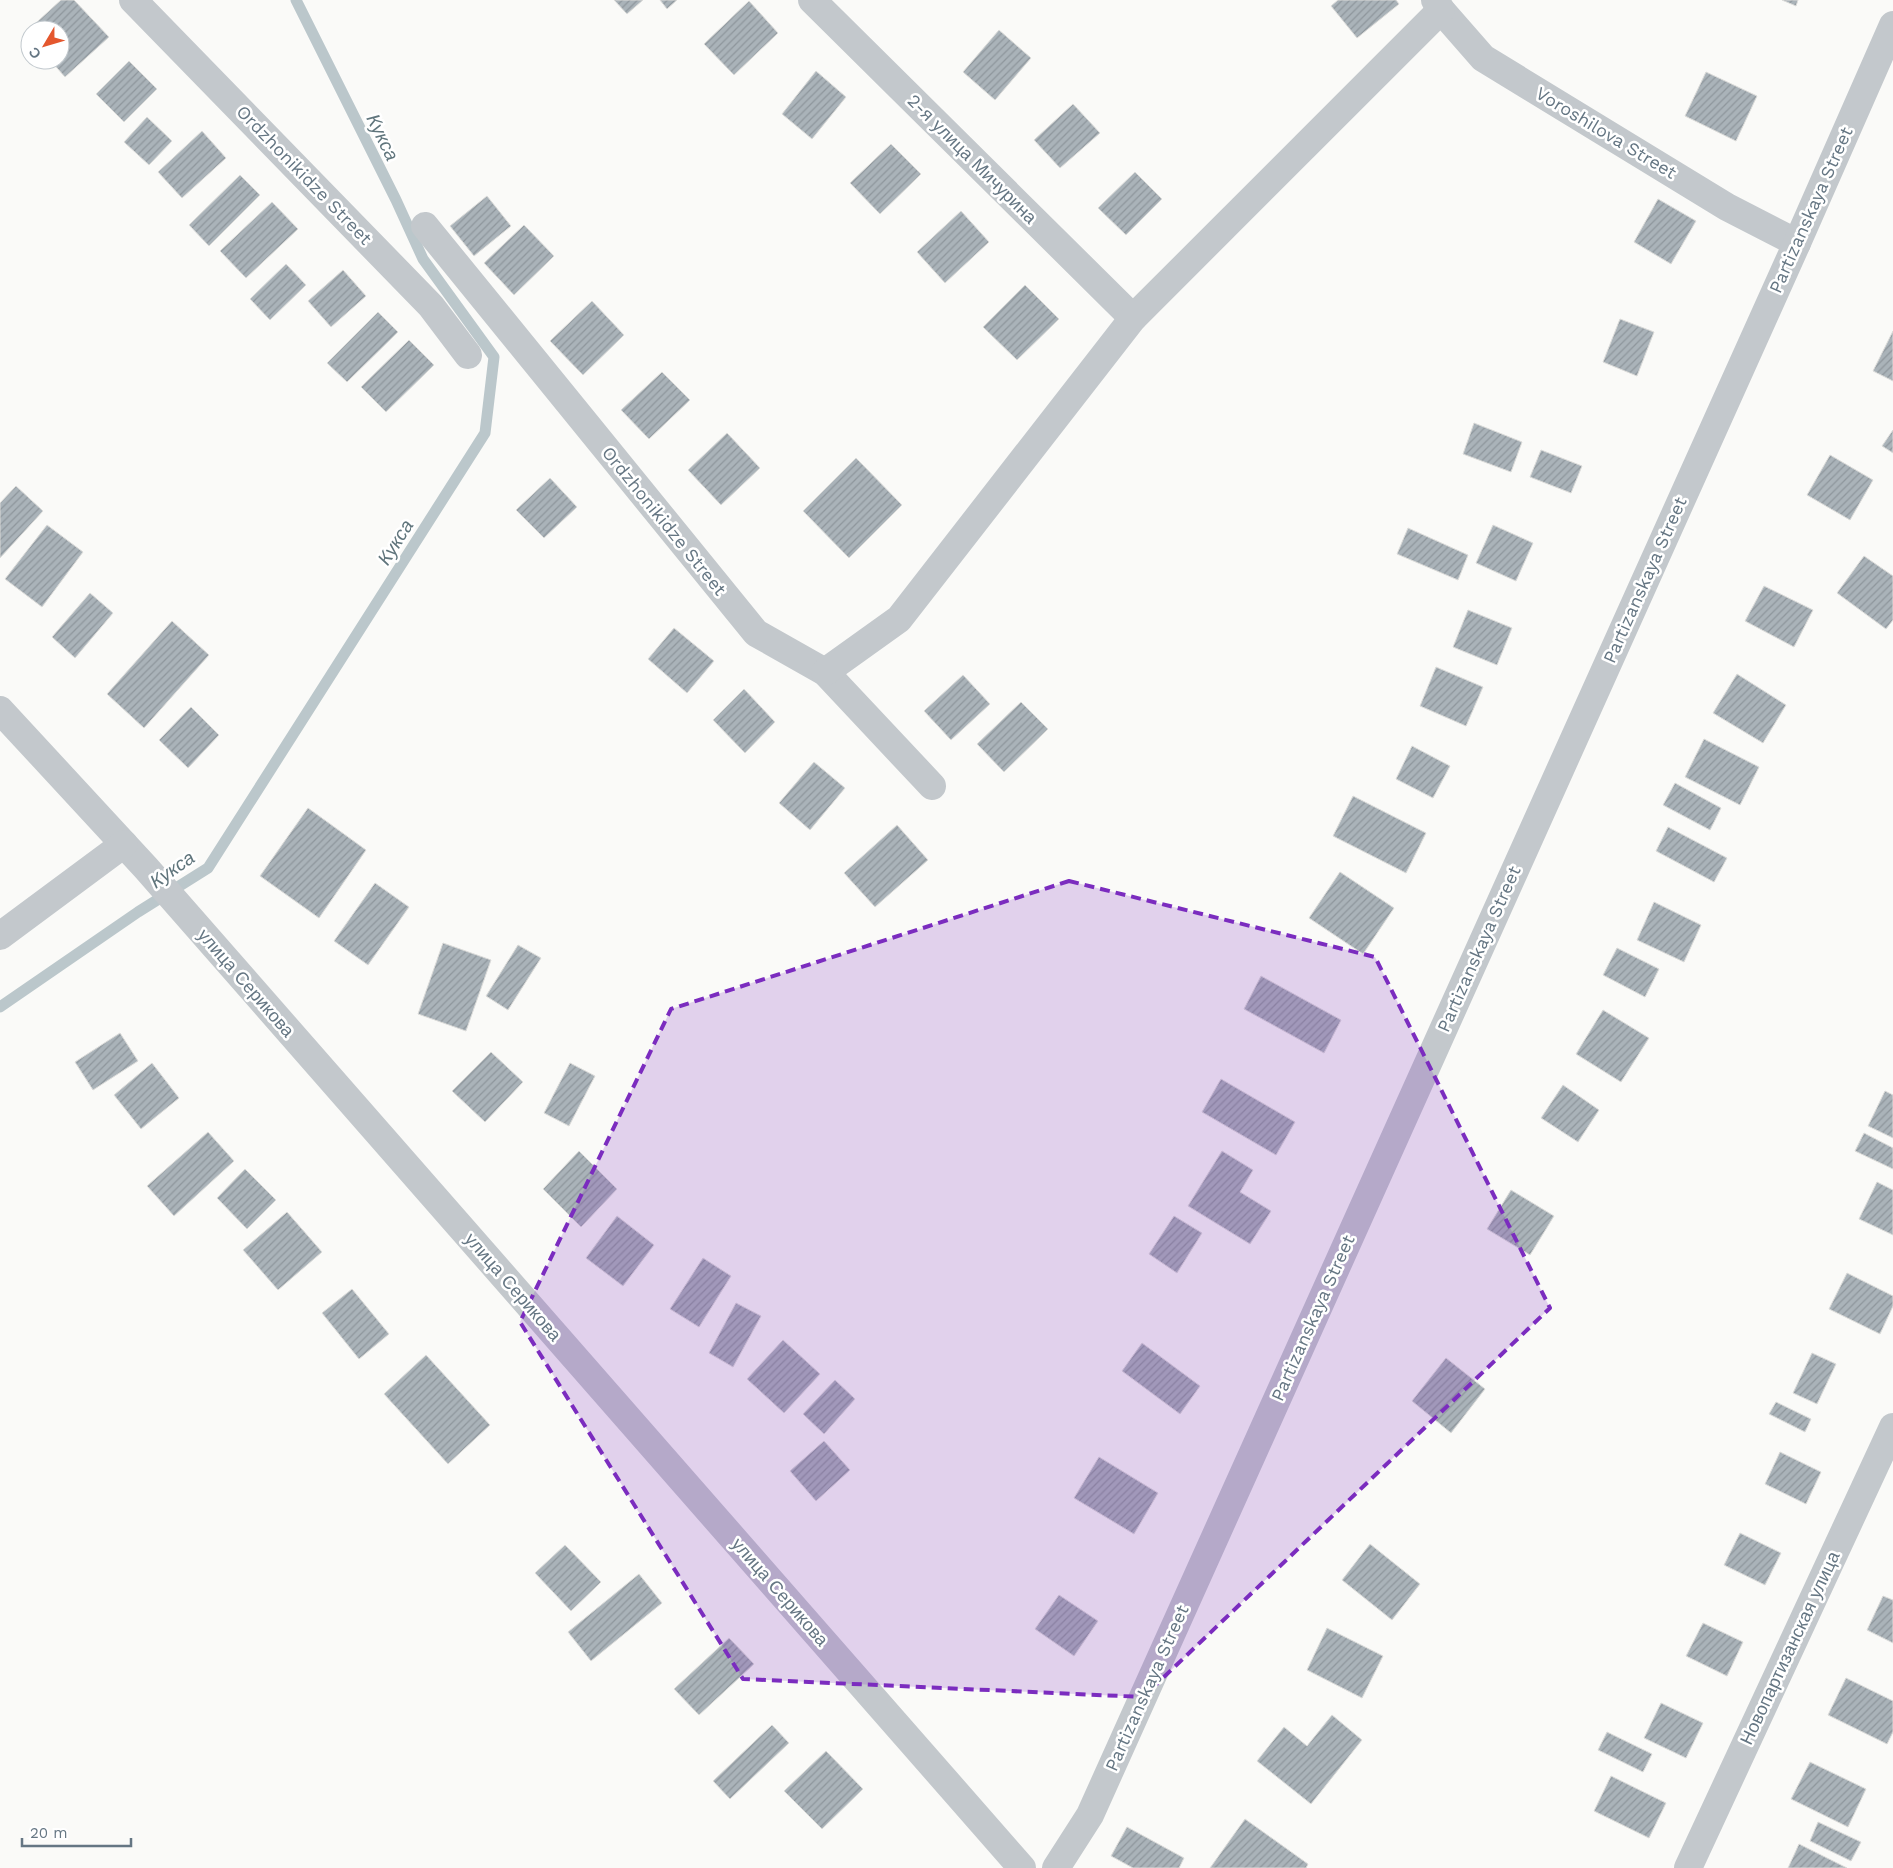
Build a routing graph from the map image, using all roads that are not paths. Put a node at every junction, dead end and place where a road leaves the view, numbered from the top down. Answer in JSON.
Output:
{"nodes":[{"id":1,"x":133,"y":0,"type":"edge"},
{"id":2,"x":812,"y":0,"type":"edge"},
{"id":3,"x":1438,"y":5,"type":"edge"},
{"id":4,"x":1893,"y":25,"type":"edge"},
{"id":5,"x":425,"y":226,"type":"dead end"},
{"id":6,"x":1797,"y":243,"type":"junction"},
{"id":7,"x":1132,"y":318,"type":"junction"},
{"id":8,"x":468,"y":355,"type":"dead end"},
{"id":9,"x":825,"y":672,"type":"junction"},
{"id":10,"x":0,"y":710,"type":"edge"},
{"id":11,"x":932,"y":786,"type":"dead end"},
{"id":12,"x":124,"y":844,"type":"junction"},
{"id":13,"x":0,"y":936,"type":"edge"},
{"id":14,"x":1893,"y":1427,"type":"edge"},
{"id":15,"x":1022,"y":1868,"type":"edge"},
{"id":16,"x":1056,"y":1868,"type":"edge"},
{"id":17,"x":1688,"y":1868,"type":"edge"}],
"edges":[{"from":1,"to":8,"type":"street","name":"Ordzhonikidze Street"},
{"from":2,"to":7,"type":"street","name":"2-я улица Мичурина"},
{"from":3,"to":6,"type":"street","name":"Voroshilova Street"},
{"from":3,"to":7,"type":"street"},
{"from":4,"to":6,"type":"street","name":"Partizanskaya Street"},
{"from":5,"to":9,"type":"street","name":"Ordzhonikidze Street"},
{"from":6,"to":16,"type":"street","name":"Partizanskaya Street"},
{"from":7,"to":9,"type":"street"},
{"from":9,"to":11,"type":"street","name":"Ordzhonikidze Street"},
{"from":10,"to":12,"type":"street","name":"улица Серикова"},
{"from":12,"to":13,"type":"street"},
{"from":12,"to":15,"type":"street","name":"улица Серикова"},
{"from":14,"to":17,"type":"street","name":"Новопартизанская улица"}]}
